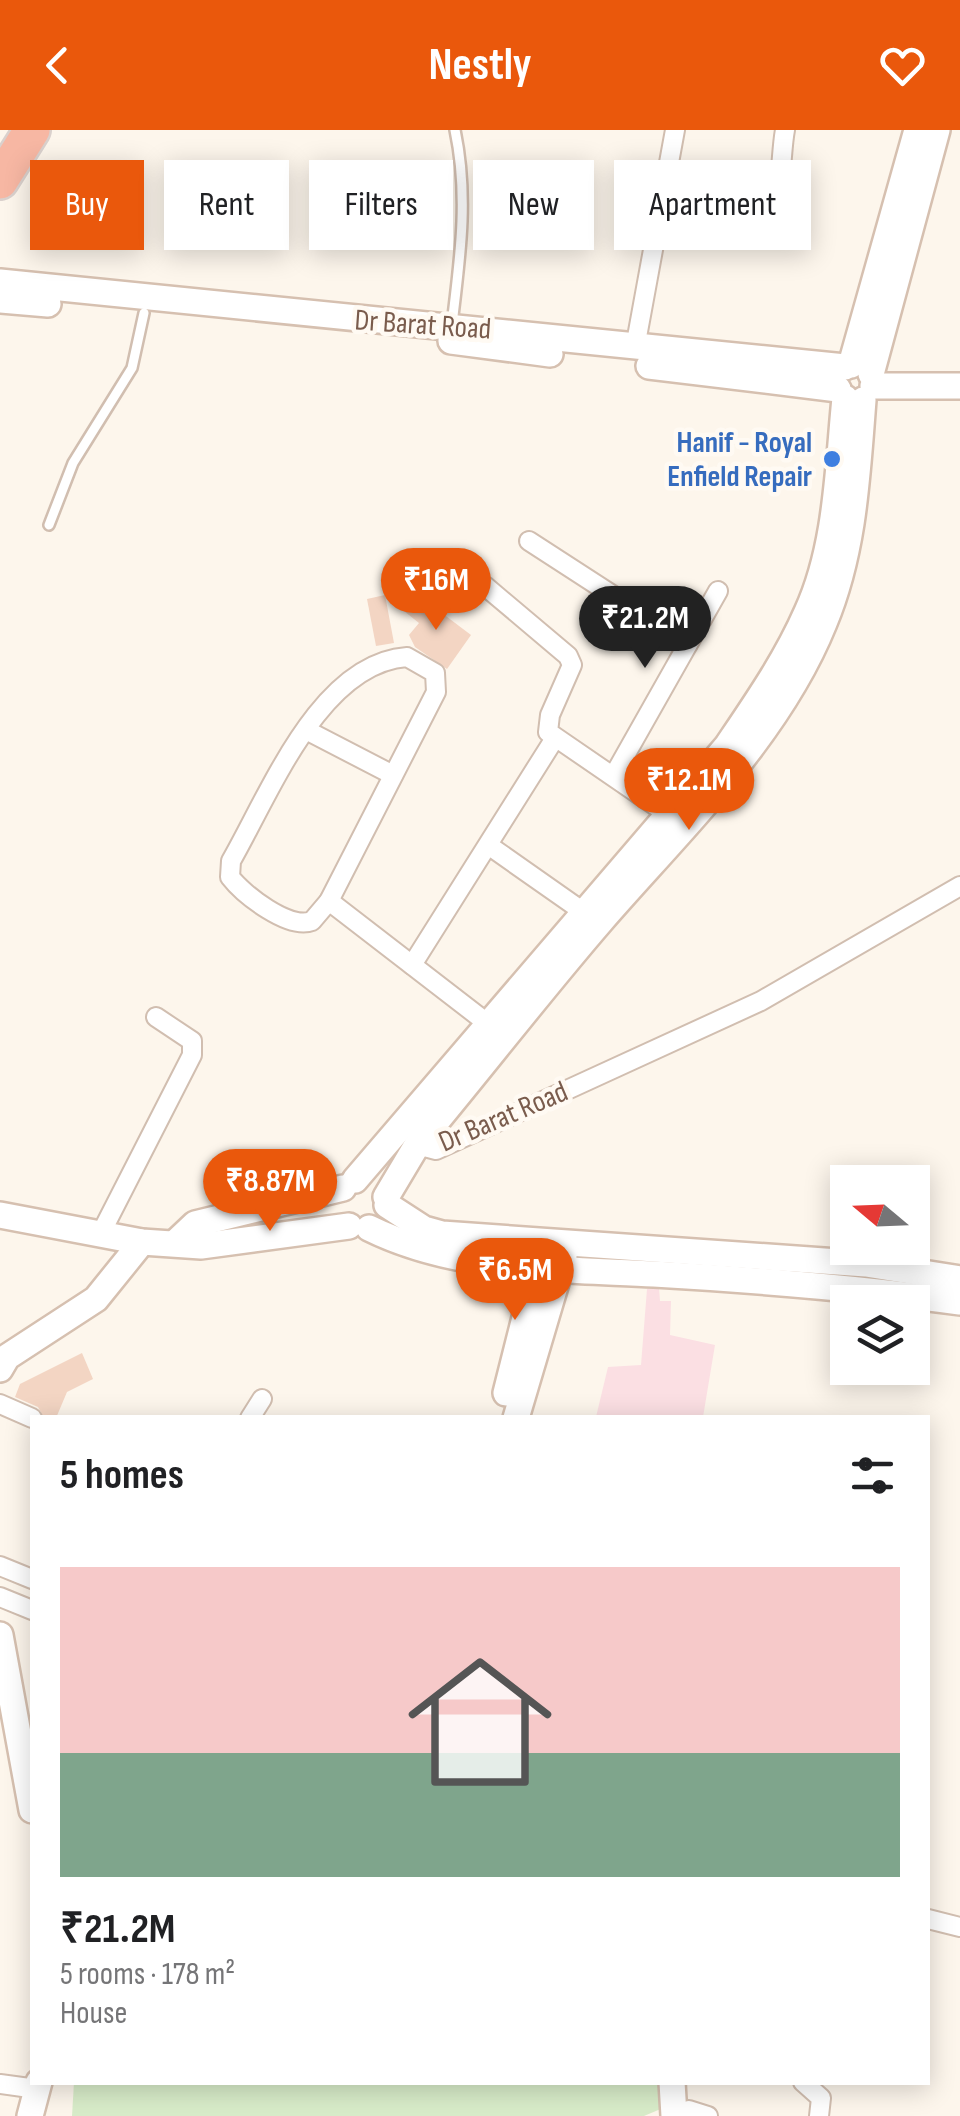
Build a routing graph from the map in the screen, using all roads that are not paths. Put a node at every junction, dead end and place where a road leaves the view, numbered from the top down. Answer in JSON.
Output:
{"nodes":[{"id":1,"x":32,"y":130,"type":"edge"},
{"id":2,"x":455,"y":130,"type":"edge"},
{"id":3,"x":675,"y":130,"type":"edge"},
{"id":4,"x":785,"y":130,"type":"edge"},
{"id":5,"x":917,"y":130,"type":"edge"},
{"id":6,"x":937,"y":130,"type":"edge"},
{"id":7,"x":668,"y":160,"type":"edge"},
{"id":8,"x":780,"y":160,"type":"edge"},
{"id":9,"x":0,"y":181,"type":"edge"},
{"id":10,"x":651,"y":250,"type":"edge"},
{"id":11,"x":0,"y":282,"type":"edge"},
{"id":12,"x":0,"y":300,"type":"edge"},
{"id":13,"x":144,"y":314,"type":"junction"},
{"id":14,"x":452,"y":324,"type":"junction"},
{"id":15,"x":634,"y":348,"type":"junction"},
{"id":16,"x":855,"y":383,"type":"junction"},
{"id":17,"x":960,"y":386,"type":"edge"},
{"id":18,"x":50,"y":525,"type":"dead end"},
{"id":19,"x":529,"y":541,"type":"dead end"},
{"id":20,"x":484,"y":586,"type":"dead end"},
{"id":21,"x":718,"y":591,"type":"dead end"},
{"id":22,"x":688,"y":644,"type":"junction"},
{"id":23,"x":308,"y":731,"type":"junction"},
{"id":24,"x":555,"y":738,"type":"junction"},
{"id":25,"x":394,"y":775,"type":"junction"},
{"id":26,"x":614,"y":775,"type":"junction"},
{"id":27,"x":668,"y":814,"type":"junction"},
{"id":28,"x":490,"y":846,"type":"junction"},
{"id":29,"x":960,"y":886,"type":"edge"},
{"id":30,"x":328,"y":901,"type":"junction"},
{"id":31,"x":585,"y":913,"type":"junction"},
{"id":32,"x":412,"y":965,"type":"junction"},
{"id":33,"x":156,"y":1017,"type":"dead end"},
{"id":34,"x":491,"y":1026,"type":"junction"},
{"id":35,"x":417,"y":1145,"type":"junction"},
{"id":36,"x":349,"y":1184,"type":"junction"},
{"id":37,"x":386,"y":1201,"type":"junction"},
{"id":38,"x":0,"y":1215,"type":"edge"},
{"id":39,"x":359,"y":1227,"type":"junction"},
{"id":40,"x":100,"y":1236,"type":"junction"},
{"id":41,"x":557,"y":1241,"type":"junction"},
{"id":42,"x":142,"y":1242,"type":"junction"},
{"id":43,"x":177,"y":1242,"type":"junction"},
{"id":44,"x":549,"y":1270,"type":"junction"},
{"id":45,"x":960,"y":1278,"type":"edge"},
{"id":46,"x":960,"y":1302,"type":"edge"},
{"id":47,"x":0,"y":1369,"type":"edge"},
{"id":48,"x":262,"y":1398,"type":"dead end"},
{"id":49,"x":0,"y":1404,"type":"edge"},
{"id":50,"x":252,"y":1415,"type":"edge"},
{"id":51,"x":501,"y":1415,"type":"edge"},
{"id":52,"x":517,"y":1415,"type":"edge"},
{"id":53,"x":30,"y":1417,"type":"edge"},
{"id":54,"x":0,"y":1566,"type":"edge"},
{"id":55,"x":30,"y":1578,"type":"edge"},
{"id":56,"x":0,"y":1596,"type":"edge"},
{"id":57,"x":30,"y":1609,"type":"edge"},
{"id":58,"x":0,"y":1635,"type":"edge"},
{"id":59,"x":30,"y":1799,"type":"edge"},
{"id":60,"x":930,"y":1920,"type":"edge"},
{"id":61,"x":960,"y":1927,"type":"edge"},
{"id":62,"x":0,"y":2084,"type":"edge"},
{"id":63,"x":674,"y":2085,"type":"edge"},
{"id":64,"x":689,"y":2085,"type":"edge"},
{"id":65,"x":805,"y":2085,"type":"edge"},
{"id":66,"x":38,"y":2086,"type":"edge"},
{"id":67,"x":690,"y":2114,"type":"edge"},
{"id":68,"x":30,"y":2116,"type":"edge"},
{"id":69,"x":818,"y":2116,"type":"edge"}],
"edges":[{"from":1,"to":9,"type":"highway"},
{"from":2,"to":14,"type":"lane"},
{"from":3,"to":7,"type":"street"},
{"from":4,"to":8,"type":"street"},
{"from":5,"to":16,"type":"street"},
{"from":6,"to":16,"type":"street"},
{"from":10,"to":15,"type":"street"},
{"from":11,"to":14,"type":"street","name":"Dr Barat Road"},
{"from":12,"to":13,"type":"street","name":"Dr Barat Road"},
{"from":13,"to":16,"type":"street","name":"Dr Barat Road"},
{"from":13,"to":18,"type":"lane"},
{"from":14,"to":15,"type":"street","name":"Dr Barat Road"},
{"from":15,"to":16,"type":"street","name":"Dr Barat Road"},
{"from":16,"to":17,"type":"street","name":"Dr Barat Road"},
{"from":16,"to":27,"type":"street"},
{"from":16,"to":35,"type":"street"},
{"from":19,"to":22,"type":"street"},
{"from":20,"to":24,"type":"street"},
{"from":21,"to":22,"type":"street"},
{"from":22,"to":26,"type":"street"},
{"from":23,"to":25,"type":"street"},
{"from":23,"to":25,"type":"street"},
{"from":23,"to":30,"type":"street"},
{"from":24,"to":26,"type":"street"},
{"from":24,"to":28,"type":"street"},
{"from":25,"to":30,"type":"street"},
{"from":26,"to":27,"type":"street"},
{"from":27,"to":31,"type":"street"},
{"from":28,"to":31,"type":"street"},
{"from":28,"to":32,"type":"street"},
{"from":29,"to":35,"type":"street","name":"Dr Barat Road"},
{"from":30,"to":32,"type":"street"},
{"from":31,"to":34,"type":"street"},
{"from":32,"to":34,"type":"street"},
{"from":33,"to":40,"type":"street"},
{"from":34,"to":36,"type":"street"},
{"from":35,"to":37,"type":"street"},
{"from":36,"to":37,"type":"street"},
{"from":36,"to":39,"type":"street"},
{"from":36,"to":43,"type":"street"},
{"from":37,"to":39,"type":"street"},
{"from":37,"to":41,"type":"street"},
{"from":38,"to":40,"type":"street"},
{"from":39,"to":43,"type":"street"},
{"from":39,"to":44,"type":"street"},
{"from":40,"to":42,"type":"street"},
{"from":41,"to":44,"type":"street"},
{"from":41,"to":45,"type":"street"},
{"from":42,"to":43,"type":"street"},
{"from":42,"to":47,"type":"street"},
{"from":44,"to":46,"type":"street"},
{"from":44,"to":51,"type":"street"},
{"from":44,"to":52,"type":"street"},
{"from":48,"to":50,"type":"street"},
{"from":49,"to":53,"type":"street"},
{"from":54,"to":55,"type":"street"},
{"from":56,"to":57,"type":"street"},
{"from":58,"to":59,"type":"street"},
{"from":60,"to":61,"type":"street"},
{"from":62,"to":66,"type":"street"},
{"from":63,"to":67,"type":"street"},
{"from":64,"to":67,"type":"street"},
{"from":65,"to":69,"type":"street"},
{"from":66,"to":68,"type":"street"}]}
